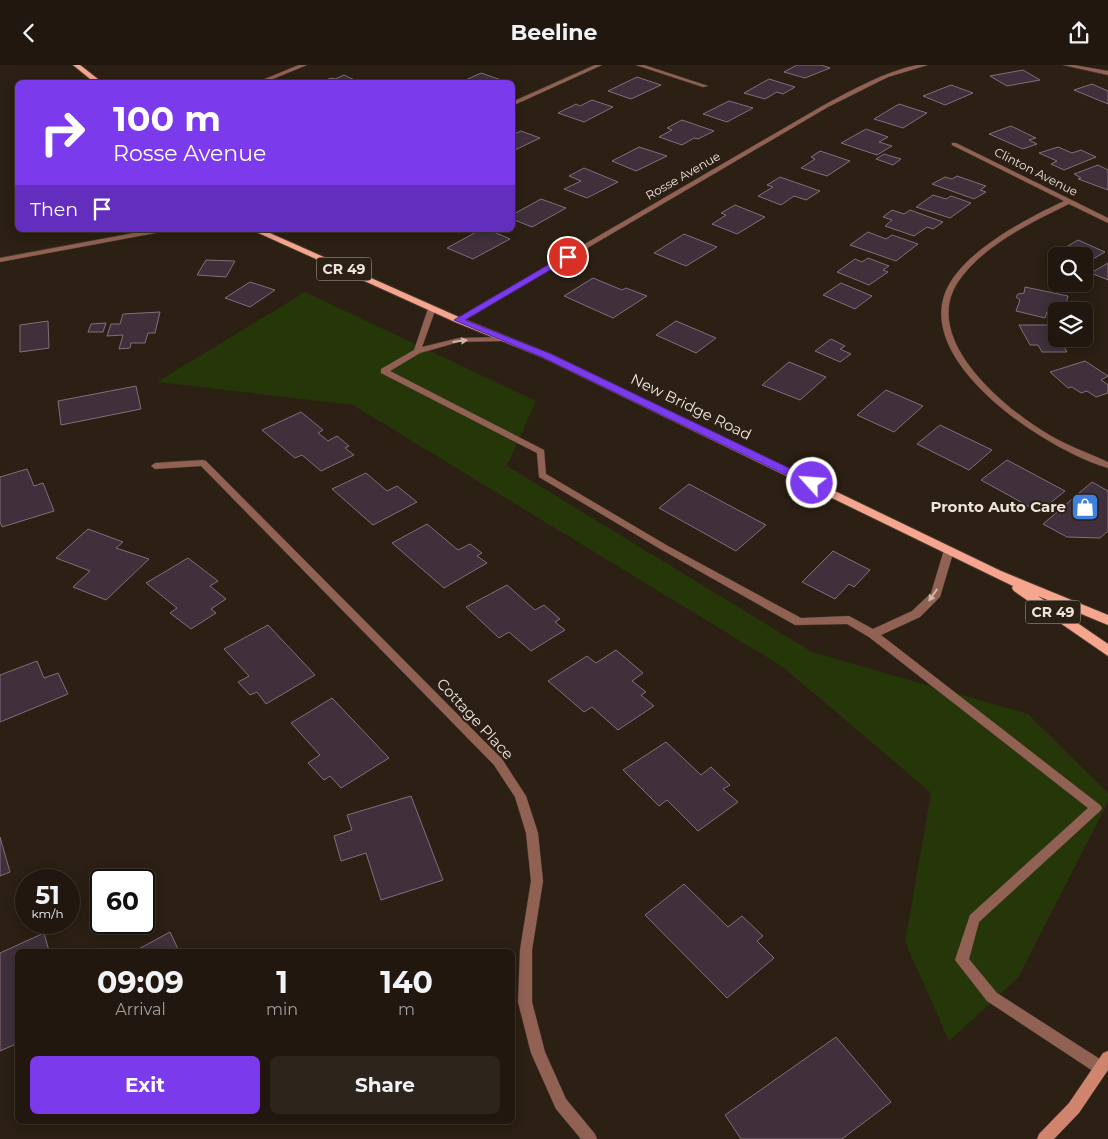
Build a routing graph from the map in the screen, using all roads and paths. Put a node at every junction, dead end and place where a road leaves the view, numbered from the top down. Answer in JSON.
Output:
{"nodes":[{"id":1,"x":76,"y":65,"type":"edge"},
{"id":2,"x":304,"y":65,"type":"edge"},
{"id":3,"x":598,"y":65,"type":"edge"},
{"id":4,"x":639,"y":65,"type":"edge"},
{"id":5,"x":925,"y":65,"type":"edge"},
{"id":6,"x":1066,"y":65,"type":"edge"},
{"id":7,"x":1108,"y":73,"type":"edge"},
{"id":8,"x":96,"y":80,"type":"edge"},
{"id":9,"x":265,"y":80,"type":"edge"},
{"id":10,"x":705,"y":86,"type":"dead end"},
{"id":11,"x":515,"y":103,"type":"edge"},
{"id":12,"x":954,"y":144,"type":"dead end"},
{"id":13,"x":1070,"y":201,"type":"junction"},
{"id":14,"x":1108,"y":221,"type":"edge"},
{"id":15,"x":150,"y":232,"type":"edge"},
{"id":16,"x":261,"y":232,"type":"edge"},
{"id":17,"x":0,"y":260,"type":"edge"},
{"id":18,"x":432,"y":308,"type":"junction"},
{"id":19,"x":458,"y":320,"type":"junction"},
{"id":20,"x":504,"y":339,"type":"junction"},
{"id":21,"x":417,"y":351,"type":"junction"},
{"id":22,"x":1108,"y":465,"type":"edge"},
{"id":23,"x":155,"y":466,"type":"dead end"},
{"id":24,"x":949,"y":550,"type":"junction"},
{"id":25,"x":997,"y":573,"type":"junction"},
{"id":26,"x":1105,"y":618,"type":"edge"},
{"id":27,"x":873,"y":634,"type":"junction"},
{"id":28,"x":1108,"y":651,"type":"edge"},
{"id":29,"x":1105,"y":1063,"type":"edge"},
{"id":30,"x":590,"y":1139,"type":"edge"},
{"id":31,"x":1044,"y":1139,"type":"edge"}],
"edges":[{"from":1,"to":8,"type":"main road"},
{"from":2,"to":9,"type":"street"},
{"from":3,"to":11,"type":"street"},
{"from":4,"to":10,"type":"street"},
{"from":5,"to":19,"type":"street","name":"Rosse Avenue"},
{"from":6,"to":7,"type":"street"},
{"from":12,"to":13,"type":"street","name":"Clinton Avenue"},
{"from":13,"to":14,"type":"street","name":"Clinton Avenue"},
{"from":13,"to":22,"type":"street"},
{"from":15,"to":17,"type":"street"},
{"from":16,"to":18,"type":"main road","name":"New Bridge Road","number":"CR 49"},
{"from":18,"to":19,"type":"main road","name":"New Bridge Road","number":"CR 49"},
{"from":18,"to":21,"type":"street"},
{"from":19,"to":20,"type":"main road","name":"New Bridge Road","number":"CR 49"},
{"from":21,"to":20,"type":"street","one_way":true},
{"from":20,"to":24,"type":"main road","name":"New Bridge Road","number":"CR 49"},
{"from":21,"to":27,"type":"street"},
{"from":23,"to":30,"type":"street","name":"Cottage Place"},
{"from":24,"to":25,"type":"main road","name":"New Bridge Road","number":"CR 49"},
{"from":24,"to":27,"type":"street","one_way":true},
{"from":25,"to":26,"type":"main road","name":"New Bridge Road","number":"CR 49"},
{"from":25,"to":28,"type":"main road","number":"CR 49"},
{"from":27,"to":29,"type":"street"},
{"from":29,"to":31,"type":"main road"}]}
